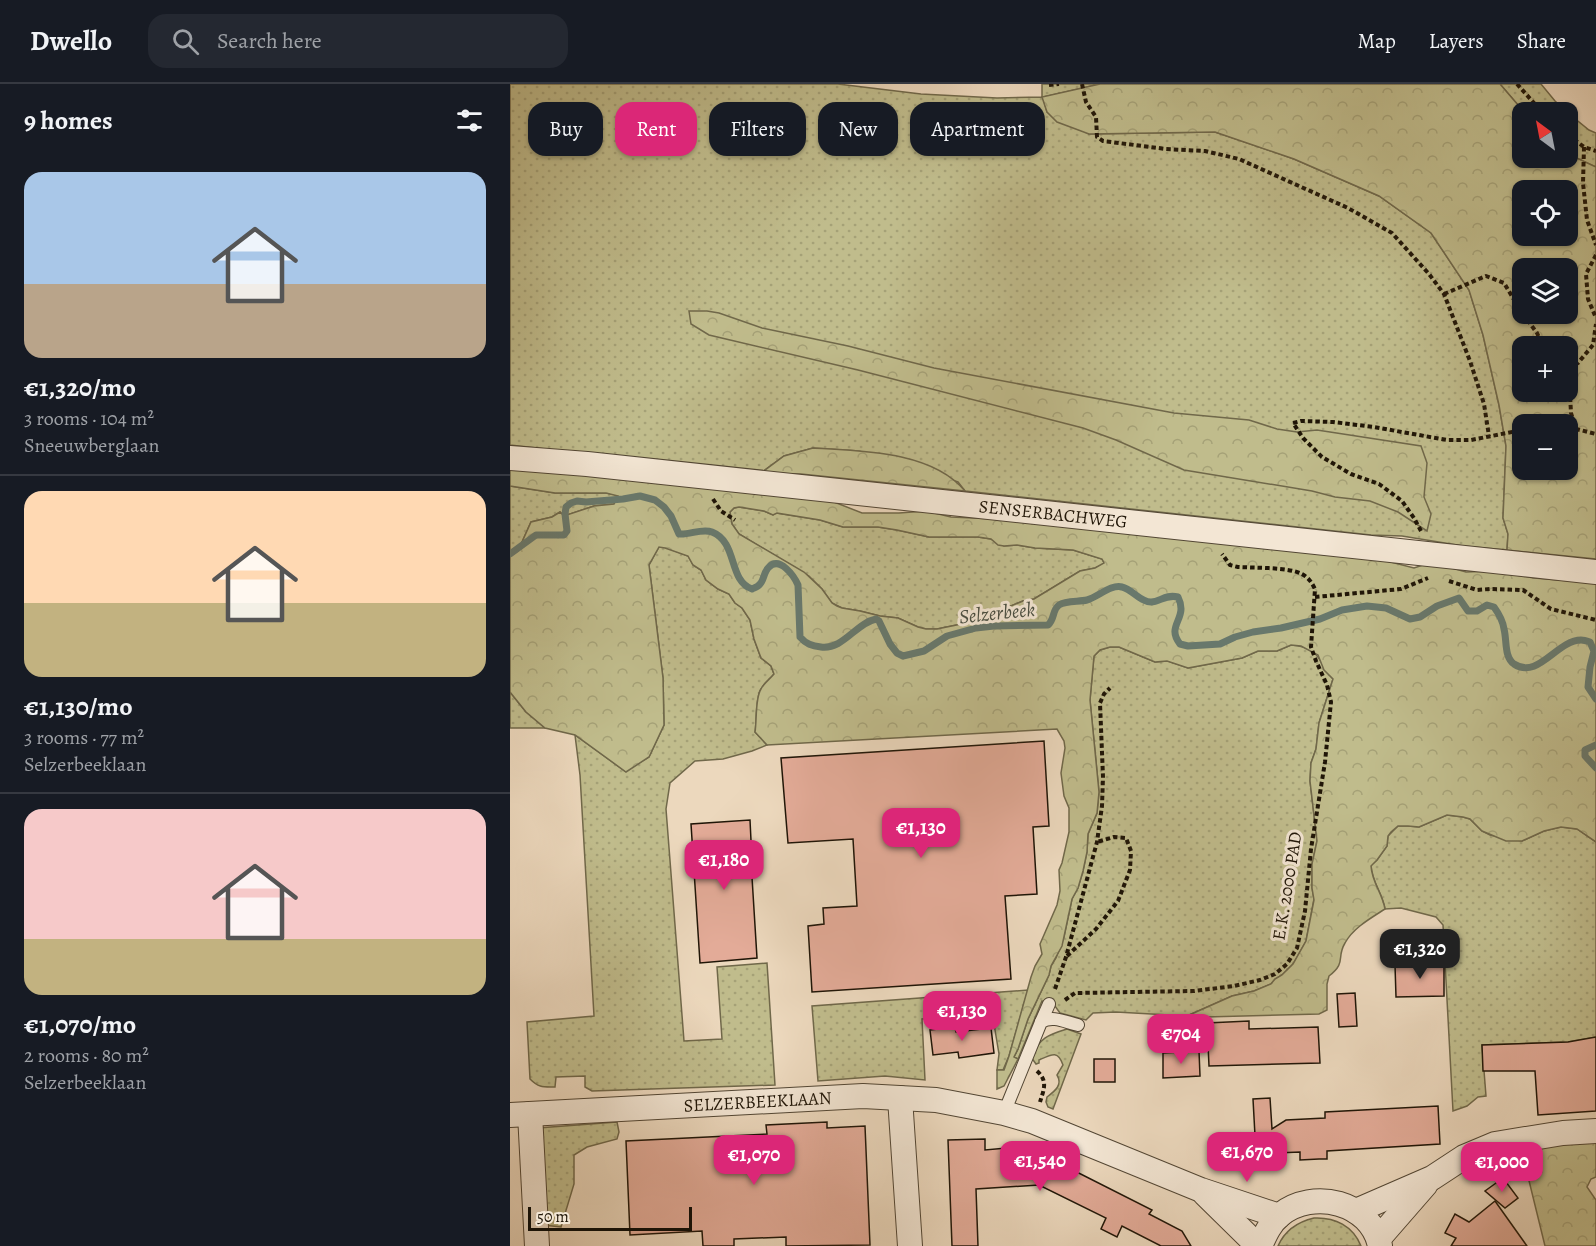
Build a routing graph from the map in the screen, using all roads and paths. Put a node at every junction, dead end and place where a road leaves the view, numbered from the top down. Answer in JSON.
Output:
{"nodes":[{"id":1,"x":1059,"y":84,"type":"edge"},
{"id":2,"x":1082,"y":84,"type":"edge"},
{"id":3,"x":1517,"y":84,"type":"edge"},
{"id":4,"x":1049,"y":85,"type":"edge"},
{"id":5,"x":1533,"y":102,"type":"edge"},
{"id":6,"x":1578,"y":142,"type":"edge"},
{"id":7,"x":1584,"y":147,"type":"junction"},
{"id":8,"x":1596,"y":151,"type":"edge"},
{"id":9,"x":1596,"y":245,"type":"edge"},
{"id":10,"x":1596,"y":255,"type":"edge"},
{"id":11,"x":1444,"y":294,"type":"junction"},
{"id":12,"x":1512,"y":296,"type":"edge"},
{"id":13,"x":1596,"y":318,"type":"edge"},
{"id":14,"x":1596,"y":324,"type":"edge"},
{"id":15,"x":1578,"y":363,"type":"edge"},
{"id":16,"x":1578,"y":430,"type":"edge"},
{"id":17,"x":1512,"y":432,"type":"edge"},
{"id":18,"x":1596,"y":434,"type":"edge"},
{"id":19,"x":1489,"y":436,"type":"junction"},
{"id":20,"x":510,"y":458,"type":"edge"},
{"id":21,"x":1222,"y":531,"type":"junction"},
{"id":22,"x":1428,"y":554,"type":"junction"},
{"id":23,"x":1596,"y":572,"type":"edge"},
{"id":24,"x":1446,"y":580,"type":"dead end"},
{"id":25,"x":1315,"y":597,"type":"junction"},
{"id":26,"x":1596,"y":620,"type":"edge"},
{"id":27,"x":1110,"y":688,"type":"dead end"},
{"id":28,"x":1097,"y":842,"type":"junction"},
{"id":29,"x":1066,"y":957,"type":"junction"},
{"id":30,"x":1049,"y":1004,"type":"joint"},
{"id":31,"x":1047,"y":1020,"type":"junction"},
{"id":32,"x":1078,"y":1026,"type":"dead end"},
{"id":33,"x":1024,"y":1063,"type":"junction"},
{"id":34,"x":900,"y":1098,"type":"junction"},
{"id":35,"x":1004,"y":1113,"type":"junction"},
{"id":36,"x":520,"y":1114,"type":"edge"},
{"id":37,"x":1032,"y":1122,"type":"junction"},
{"id":38,"x":1596,"y":1131,"type":"edge"},
{"id":39,"x":1432,"y":1178,"type":"junction"},
{"id":40,"x":1201,"y":1190,"type":"junction"},
{"id":41,"x":1356,"y":1211,"type":"junction"},
{"id":42,"x":1279,"y":1216,"type":"junction"},
{"id":43,"x":1379,"y":1242,"type":"edge"},
{"id":44,"x":537,"y":1246,"type":"edge"},
{"id":45,"x":910,"y":1246,"type":"edge"},
{"id":46,"x":1259,"y":1246,"type":"edge"}],
"edges":[{"from":1,"to":4,"type":"path"},
{"from":2,"to":11,"type":"path"},
{"from":3,"to":5,"type":"path"},
{"from":6,"to":7,"type":"path"},
{"from":7,"to":8,"type":"path"},
{"from":7,"to":9,"type":"path"},
{"from":10,"to":13,"type":"path"},
{"from":11,"to":12,"type":"path"},
{"from":11,"to":19,"type":"path"},
{"from":14,"to":15,"type":"path"},
{"from":16,"to":18,"type":"path"},
{"from":17,"to":19,"type":"path"},
{"from":19,"to":22,"type":"path"},
{"from":20,"to":21,"type":"street","name":"SENSERBACHWEG"},
{"from":21,"to":22,"type":"street","name":"SENSERBACHWEG"},
{"from":21,"to":25,"type":"path"},
{"from":22,"to":23,"type":"street","name":"SENSERBACHWEG"},
{"from":22,"to":25,"type":"path"},
{"from":24,"to":26,"type":"path"},
{"from":25,"to":31,"type":"path","name":"E.K. 2000 PAD"},
{"from":27,"to":28,"type":"path"},
{"from":28,"to":29,"type":"path"},
{"from":28,"to":29,"type":"path"},
{"from":29,"to":30,"type":"path"},
{"from":30,"to":31,"type":"lane"},
{"from":31,"to":32,"type":"lane"},
{"from":31,"to":33,"type":"lane"},
{"from":33,"to":35,"type":"lane"},
{"from":33,"to":37,"type":"path"},
{"from":34,"to":35,"type":"street","name":"SELZERBEEKLAAN"},
{"from":34,"to":36,"type":"street","name":"SELZERBEEKLAAN"},
{"from":34,"to":45,"type":"street"},
{"from":35,"to":37,"type":"street","name":"SELZERBEEKLAAN"},
{"from":36,"to":44,"type":"street"},
{"from":37,"to":40,"type":"street","name":"SELZERBEEKLAAN"},
{"from":38,"to":39,"type":"street"},
{"from":39,"to":41,"type":"street"},
{"from":39,"to":43,"type":"street"},
{"from":40,"to":42,"type":"street","name":"SELZERBEEKLAAN"},
{"from":40,"to":46,"type":"street"},
{"from":41,"to":42,"type":"street"},
{"from":41,"to":43,"type":"street"},
{"from":42,"to":46,"type":"street"}]}
